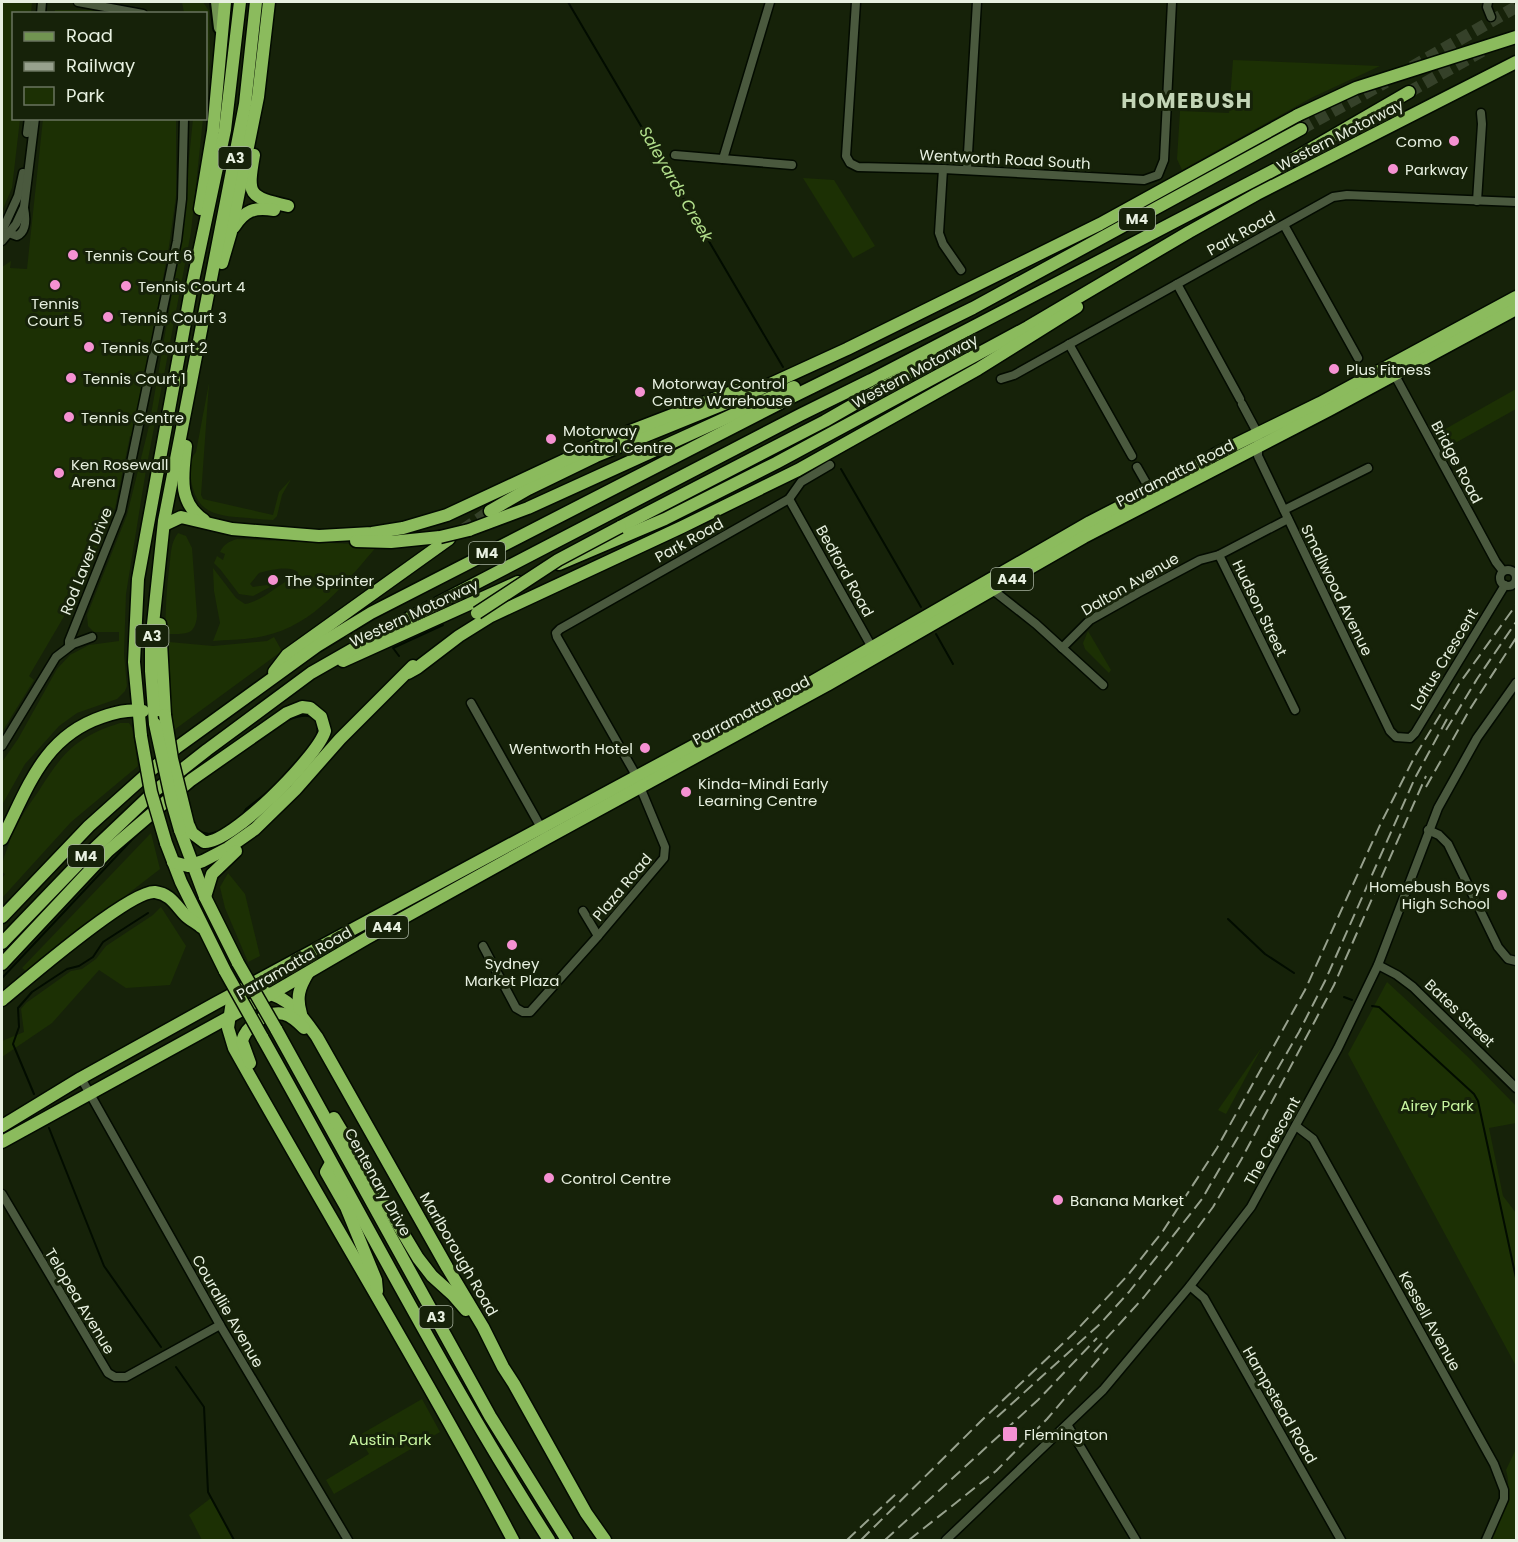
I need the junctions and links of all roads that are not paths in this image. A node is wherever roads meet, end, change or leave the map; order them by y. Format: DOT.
graph roads {
  1 [pos="78,2"];
  2 [pos="216,2"];
  3 [pos="225,2"];
  4 [pos="240,2"];
  5 [pos="255,2"];
  6 [pos="269,2"];
  7 [pos="770,2"];
  8 [pos="856,2"];
  9 [pos="977,2"];
  10 [pos="1172,2"];
  11 [pos="1488,2"];
  12 [pos="132,12"];
  13 [pos="1491,17"];
  14 [pos="1516,37"];
  15 [pos="221,52"];
  16 [pos="1516,62"];
  17 [pos="1409,92"];
  18 [pos="258,97"];
  19 [pos="1480,113"];
  20 [pos="29,120"];
  21 [pos="34,120"];
  22 [pos="184,120"];
  23 [pos="1301,129"];
  24 [pos="675,155"];
  25 [pos="723,159"];
  26 [pos="792,165"];
  27 [pos="943,169"];
  28 [pos="967,170"];
  29 [pos="1477,201"];
  30 [pos="1516,202"];
  31 [pos="1284,225"];
  32 [pos="4,231"];
  33 [pos="231,232"];
  34 [pos="1189,232"];
  35 [pos="201,240"];
  36 [pos="2,241"];
  37 [pos="961,270"];
  38 [pos="1177,284"];
  39 [pos="1516,297"];
  40 [pos="1516,309"];
  41 [pos="205,313"];
  42 [pos="943,343"];
  43 [pos="1069,344"];
  44 [pos="197,353"];
  45 [pos="1359,358"];
  46 [pos="1392,370"];
  47 [pos="800,379"];
  48 [pos="1001,379"];
  49 [pos="783,386"];
  50 [pos="829,427"];
  51 [pos="1258,434"];
  52 [pos="812,436"];
  53 [pos="1258,448"];
  54 [pos="1132,456"];
  55 [pos="827,460"];
  56 [pos="1137,467"];
  57 [pos="1368,468"];
  58 [pos="1153,495"];
  59 [pos="789,500"];
  60 [pos="1284,510"];
  61 [pos="490,511"];
  62 [pos="1288,519"];
  63 [pos="147,522"];
  64 [pos="211,523"];
  65 [pos="164,525"];
  66 [pos="391,535"];
  67 [pos="319,536"];
  68 [pos="445,538"];
  69 [pos="1219,555"];
  70 [pos="1503,571"];
  71 [pos="1516,572"];
  72 [pos="1516,583"];
  73 [pos="1505,585"];
  74 [pos="989,586"];
  75 [pos="92,637"];
  76 [pos="69,646"];
  77 [pos="1062,648"];
  78 [pos="874,652"];
  79 [pos="311,673"];
  80 [pos="408,673"];
  81 [pos="267,681"];
  82 [pos="1516,683"];
  83 [pos="1103,685"];
  84 [pos="471,703"];
  85 [pos="137,710"];
  86 [pos="1295,710"];
  87 [pos="160,720"];
  88 [pos="1401,738"];
  89 [pos="2,746"];
  90 [pos="637,782"];
  91 [pos="285,801"];
  92 [pos="184,827"];
  93 [pos="1428,830"];
  94 [pos="544,833"];
  95 [pos="2,839"];
  96 [pos="173,862"];
  97 [pos="193,865"];
  98 [pos="205,897"];
  99 [pos="583,911"];
  100 [pos="2,917"];
  101 [pos="201,927"];
  102 [pos="598,936"];
  103 [pos="2,943"];
  104 [pos="483,946"];
  105 [pos="1516,961"];
  106 [pos="2,964"];
  107 [pos="1378,965"];
  108 [pos="308,972"];
  109 [pos="238,991"];
  110 [pos="271,994"];
  111 [pos="2,1000"];
  112 [pos="301,1014"];
  113 [pos="228,1018"];
  114 [pos="211,1027"];
  115 [pos="234,1048"];
  116 [pos="326,1054"];
  117 [pos="81,1078"];
  118 [pos="1516,1088"];
  119 [pos="310,1090"];
  120 [pos="88,1094"];
  121 [pos="264,1101"];
  122 [pos="2,1126"];
  123 [pos="1296,1126"];
  124 [pos="2,1142"];
  125 [pos="331,1163"];
  126 [pos="2,1194"];
  127 [pos="1190,1286"];
  128 [pos="379,1301"];
  129 [pos="220,1325"];
  130 [pos="503,1367"];
  131 [pos="1068,1426"];
  132 [pos="483,1484"];
  133 [pos="586,1513"];
  134 [pos="348,1540"];
  135 [pos="513,1540"];
  136 [pos="520,1540"];
  137 [pos="549,1540"];
  138 [pos="567,1540"];
  139 [pos="597,1540"];
  140 [pos="604,1540"];
  141 [pos="946,1540"];
  142 [pos="1136,1540"];
  143 [pos="1341,1540"];
  144 [pos="1485,1540"];
  1 -- 12 [label="street"];
  2 -- 15 [label="main road"];
  3 -- 15 [label="highway"];
  4 -- 35 [label="highway, A3"];
  5 -- 41 [label="highway, A3"];
  6 -- 18 [label="highway"];
  7 -- 25 [label="street"];
  8 -- 27 [label="street, Wentworth Road South"];
  9 -- 28 [label="street"];
  10 -- 28 [label="street, Wentworth Road South"];
  11 -- 13 [label="street"];
  14 -- 47 [label="highway, Western Motorway, bridge"];
  15 -- 35 [label="highway"];
  16 -- 34 [label="highway, Western Motorway"];
  17 -- 42 [label="highway, Western Motorway / M4"];
  18 -- 33 [label="highway"];
  18 -- 33 [label="highway"];
  19 -- 29 [label="street"];
  20 -- 32 [label="street"];
  21 -- 32 [label="street"];
  22 -- 76 [label="street, Rod Laver Drive"];
  23 -- 47 [label="highway, Western Motorway / M4"];
  24 -- 25 [label="street"];
  25 -- 26 [label="street"];
  27 -- 28 [label="street, Wentworth Road South"];
  27 -- 37 [label="street"];
  29 -- 30 [label="street, Park Road"];
  29 -- 31 [label="street, Park Road"];
  31 -- 38 [label="street, Park Road"];
  31 -- 45 [label="street"];
  32 -- 36 [label="street"];
  33 -- 41 [label="highway"];
  34 -- 50 [label="highway, Western Motorway / M4"];
  34 -- 55 [label="highway"];
  35 -- 63 [label="highway, A3"];
  38 -- 43 [label="street, Park Road"];
  38 -- 51 [label="street"];
  39 -- 46 [label="highway, Parramatta Road / A44"];
  40 -- 46 [label="highway, Parramatta Road / A44"];
  41 -- 44 [label="highway, A3"];
  42 -- 50 [label="highway"];
  42 -- 79 [label="highway, Western Motorway / M4"];
  43 -- 48 [label="street, Park Road"];
  43 -- 54 [label="street"];
  44 -- 64 [label="highway"];
  44 -- 65 [label="highway, A3"];
  46 -- 51 [label="highway, Parramatta Road / A44"];
  46 -- 53 [label="highway, Parramatta Road / A44"];
  46 -- 70 [label="street, Bridge Road"];
  47 -- 49 [label="highway"];
  47 -- 49 [label="highway"];
  49 -- 61 [label="highway"];
  49 -- 66 [label="highway"];
  49 -- 68 [label="highway, bridge"];
  49 -- 81 [label="highway, Western Motorway / M4"];
  50 -- 52 [label="highway, Western Motorway / M4"];
  51 -- 53 [label="street, Smallwood Avenue"];
  51 -- 58 [label="highway, Parramatta Road / A44"];
  52 -- 79 [label="highway, Western Motorway / M4"];
  52 -- 80 [label="highway, bridge"];
  53 -- 58 [label="highway, Parramatta Road / A44"];
  53 -- 60 [label="street, Smallwood Avenue"];
  55 -- 59 [label="street, Park Road"];
  55 -- 80 [label="highway"];
  56 -- 58 [label="street"];
  57 -- 60 [label="street"];
  58 -- 74 [label="highway, Parramatta Road / A44"];
  59 -- 78 [label="street, Bedford Road"];
  59 -- 90 [label="street, Park Road"];
  60 -- 62 [label="street, Smallwood Avenue"];
  62 -- 69 [label="street, Hudson Street"];
  62 -- 88 [label="street, Smallwood Avenue"];
  63 -- 65 [label="highway"];
  63 -- 85 [label="highway, A3"];
  64 -- 65 [label="highway"];
  64 -- 67 [label="highway"];
  65 -- 87 [label="highway, A3"];
  66 -- 67 [label="highway"];
  66 -- 67 [label="highway"];
  66 -- 68 [label="highway"];
  68 -- 81 [label="highway, Western Motorway"];
  69 -- 77 [label="street, Dalton Avenue"];
  69 -- 86 [label="street, Hudson Street"];
  70 -- 71 [label="street"];
  70 -- 73 [label="street"];
  71 -- 72 [label="street"];
  72 -- 73 [label="street"];
  73 -- 88 [label="street, Loftus Crescent"];
  74 -- 77 [label="street"];
  74 -- 78 [label="highway, Parramatta Road / A44"];
  75 -- 76 [label="street"];
  76 -- 89 [label="street, Rod Laver Drive"];
  77 -- 83 [label="street"];
  78 -- 90 [label="highway, Parramatta Road / A44"];
  79 -- 103 [label="highway, Western Motorway / M4"];
  80 -- 91 [label="highway"];
  81 -- 100 [label="highway, Western Motorway / M4"];
  82 -- 93 [label="street, The Crescent"];
  84 -- 94 [label="street"];
  85 -- 87 [label="highway"];
  85 -- 95 [label="highway"];
  85 -- 96 [label="highway, A3, bridge"];
  87 -- 92 [label="highway, A3, bridge"];
  90 -- 94 [label="highway, Parramatta Road / A44"];
  90 -- 102 [label="street, Plaza Road"];
  91 -- 97 [label="highway"];
  91 -- 98 [label="highway"];
  92 -- 97 [label="highway, Centenary Drive / A3"];
  92 -- 106 [label="highway"];
  93 -- 105 [label="street"];
  93 -- 107 [label="street, The Crescent"];
  94 -- 108 [label="highway, Parramatta Road / A44"];
  94 -- 109 [label="highway, Parramatta Road / A44"];
  96 -- 97 [label="highway"];
  96 -- 101 [label="highway, Centenary Drive / A3"];
  97 -- 98 [label="highway, Centenary Drive / A3"];
  98 -- 119 [label="highway, Centenary Drive / A3, bridge"];
  99 -- 102 [label="street, Plaza Road"];
  101 -- 111 [label="highway"];
  101 -- 125 [label="highway, Centenary Drive / A3, bridge"];
  102 -- 104 [label="street, Plaza Road"];
  107 -- 118 [label="street, Bates Street"];
  107 -- 123 [label="street, The Crescent"];
  108 -- 110 [label="highway, Parramatta Road / A44"];
  108 -- 112 [label="highway"];
  109 -- 110 [label="highway, Marlborough Road"];
  109 -- 113 [label="highway"];
  109 -- 117 [label="highway, Parramatta Road / A44"];
  110 -- 112 [label="highway, Marlborough Road"];
  110 -- 113 [label="highway, Parramatta Road / A44"];
  112 -- 116 [label="highway, Marlborough Road"];
  113 -- 114 [label="highway, Parramatta Road / A44"];
  113 -- 115 [label="highway"];
  114 -- 115 [label="highway"];
  114 -- 120 [label="highway, Parramatta Road / A44"];
  115 -- 121 [label="highway"];
  116 -- 121 [label="highway"];
  116 -- 130 [label="highway, Marlborough Road"];
  117 -- 120 [label="street, Courallie Avenue"];
  117 -- 122 [label="highway, Parramatta Road / A44"];
  119 -- 130 [label="highway"];
  119 -- 138 [label="highway, Centenary Drive / A3"];
  120 -- 124 [label="highway, Parramatta Road / A44"];
  120 -- 129 [label="street, Courallie Avenue"];
  121 -- 128 [label="highway"];
  123 -- 127 [label="street, The Crescent"];
  123 -- 144 [label="street, Kessell Avenue"];
  125 -- 128 [label="highway"];
  125 -- 137 [label="highway, Centenary Drive / A3"];
  126 -- 129 [label="street, Telopea Avenue"];
  127 -- 131 [label="street, The Crescent"];
  127 -- 143 [label="street, Hampstead Road"];
  128 -- 132 [label="highway"];
  129 -- 134 [label="street, Courallie Avenue"];
  130 -- 133 [label="highway, Marlborough Road"];
  131 -- 141 [label="street, The Crescent"];
  131 -- 142 [label="street"];
  132 -- 135 [label="highway"];
  132 -- 136 [label="highway"];
  133 -- 139 [label="highway"];
  133 -- 140 [label="highway"];
}
